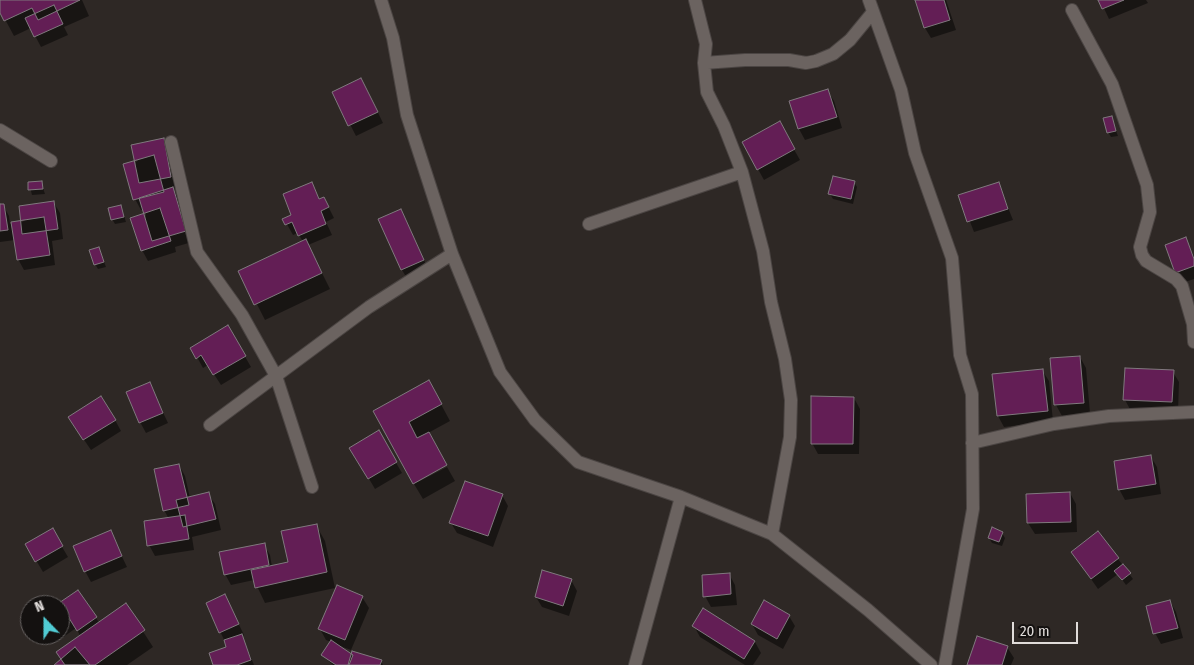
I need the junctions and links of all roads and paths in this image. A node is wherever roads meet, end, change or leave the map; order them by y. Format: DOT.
graph roads {
  1 [pos="381,0"];
  2 [pos="695,0"];
  3 [pos="871,6"];
  4 [pos="1072,10"];
  5 [pos="704,63"];
  6 [pos="0,130"];
  7 [pos="171,142"];
  8 [pos="52,161"];
  9 [pos="742,172"];
  10 [pos="588,224"];
  11 [pos="452,254"];
  12 [pos="1194,342"];
  13 [pos="276,376"];
  14 [pos="1194,412"];
  15 [pos="210,425"];
  16 [pos="972,443"];
  17 [pos="312,487"];
  18 [pos="681,496"];
  19 [pos="772,534"];
  20 [pos="635,665"];
  21 [pos="931,665"];
  22 [pos="945,665"];
  1 -- 11 [label="street"];
  2 -- 5 [label="street"];
  3 -- 5 [label="street"];
  3 -- 16 [label="street"];
  4 -- 12 [label="street"];
  5 -- 9 [label="street"];
  6 -- 8 [label="street"];
  7 -- 13 [label="street"];
  9 -- 10 [label="street"];
  9 -- 19 [label="street"];
  11 -- 13 [label="street"];
  11 -- 18 [label="street"];
  13 -- 15 [label="street"];
  13 -- 17 [label="street"];
  14 -- 16 [label="street"];
  16 -- 22 [label="street"];
  18 -- 19 [label="street"];
  18 -- 20 [label="street"];
  19 -- 21 [label="street"];
}
